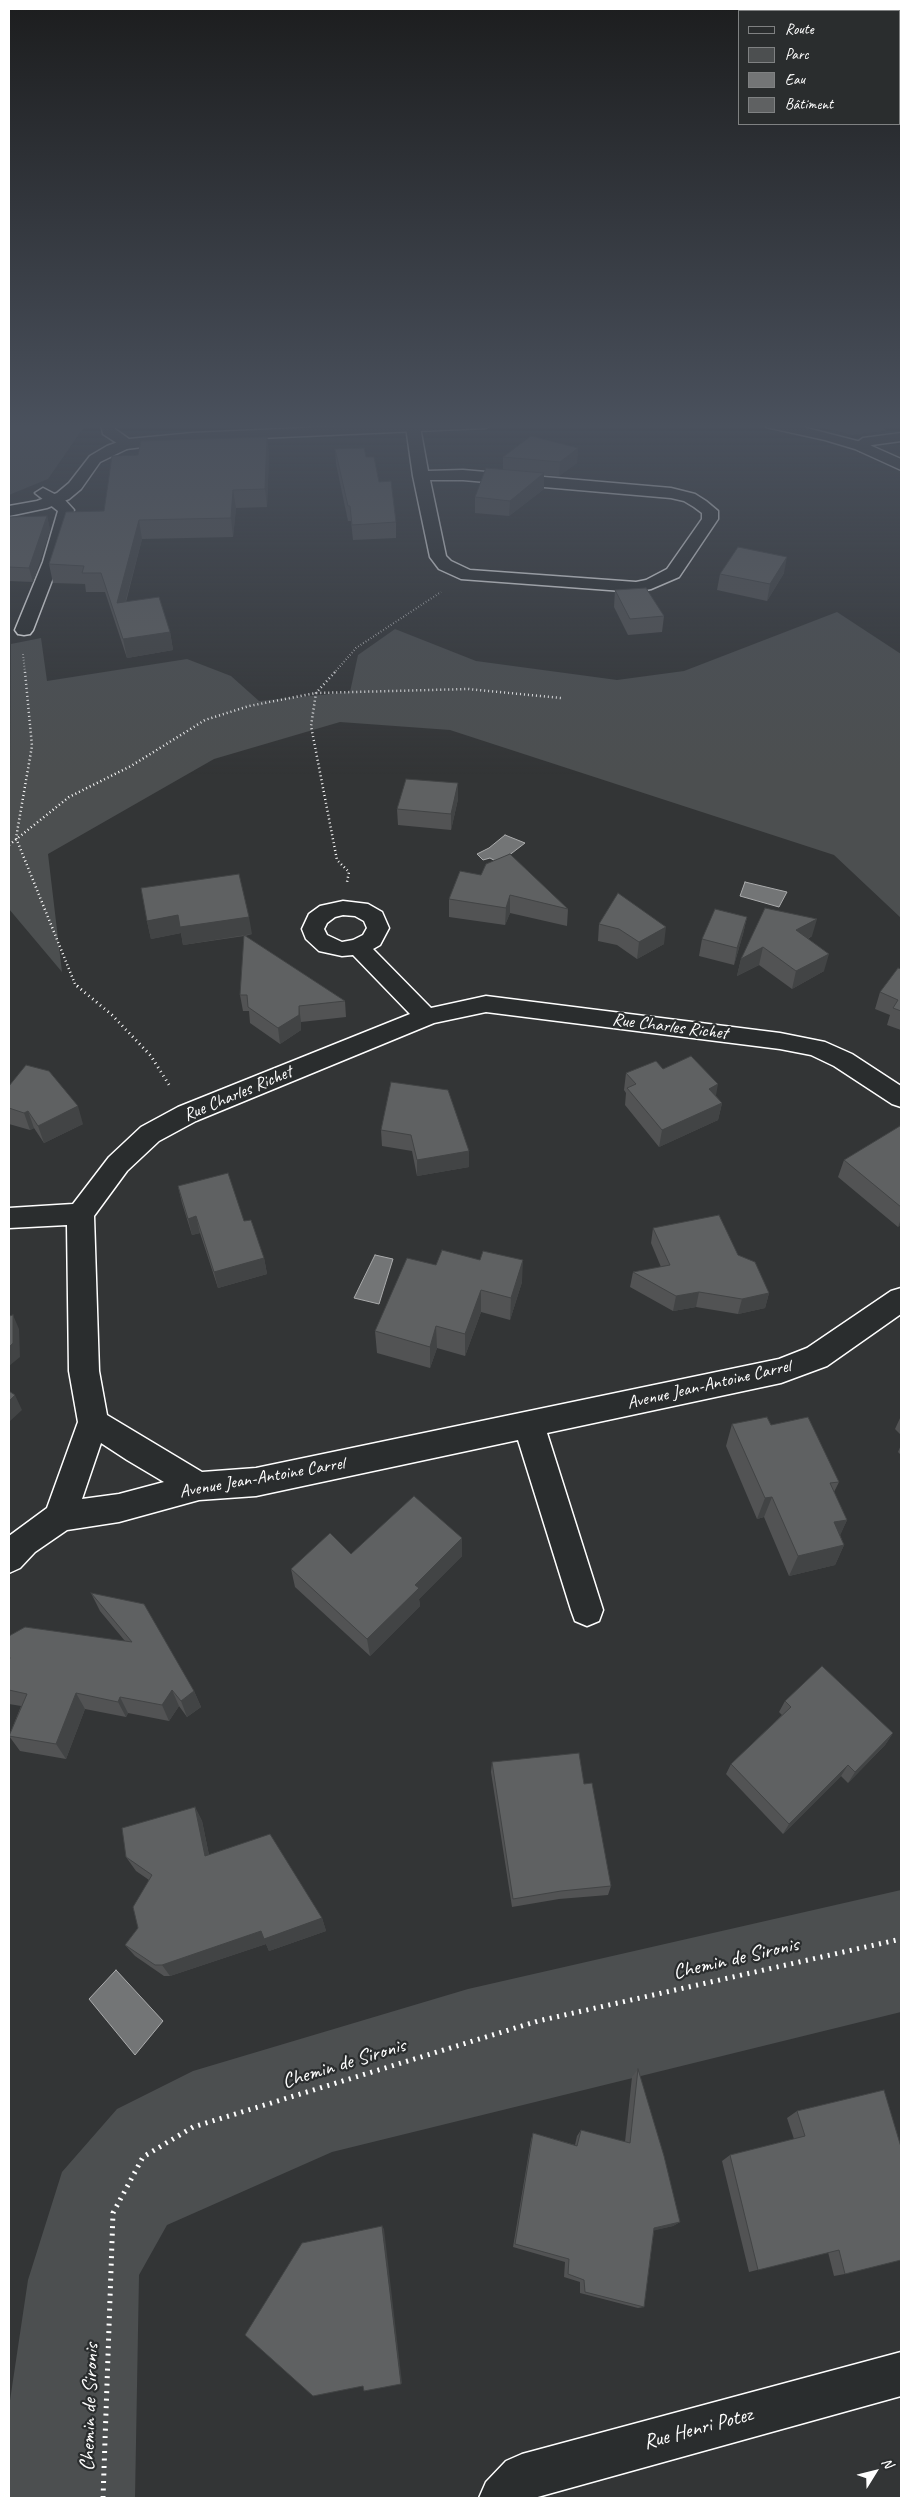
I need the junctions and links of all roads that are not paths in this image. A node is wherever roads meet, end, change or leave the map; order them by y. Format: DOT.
graph roads {
  1 [pos="57,541"];
  2 [pos="435,541"];
  3 [pos="695,541"];
  4 [pos="24,630"];
  5 [pos="358,947"];
  6 [pos="426,1017"];
  7 [pos="901,1098"];
  8 [pos="80,1214"];
  9 [pos="9,1218"];
  10 [pos="901,1299"];
  11 [pos="93,1422"];
  12 [pos="529,1425"];
  13 [pos="200,1486"];
  14 [pos="60,1517"];
  15 [pos="9,1558"];
  16 [pos="587,1610"];
  17 [pos="901,2374"];
  18 [pos="502,2498"];
  1 -- 4 [label="street"];
  2 -- 3 [label="street"];
  5 -- 5 [label="street"];
  5 -- 6 [label="street"];
  6 -- 7 [label="street, Rue Charles Richet"];
  6 -- 8 [label="street, Rue Charles Richet"];
  8 -- 9 [label="street"];
  8 -- 11 [label="street"];
  10 -- 12 [label="street, Avenue Jean-Antoine Carrel"];
  11 -- 13 [label="street"];
  11 -- 14 [label="street"];
  12 -- 13 [label="street, Avenue Jean-Antoine Carrel"];
  12 -- 16 [label="street"];
  13 -- 14 [label="street, Avenue Jean-Antoine Carrel"];
  14 -- 15 [label="street, Avenue Jean-Antoine Carrel"];
  17 -- 18 [label="street, Rue Henri Potez"];
}
